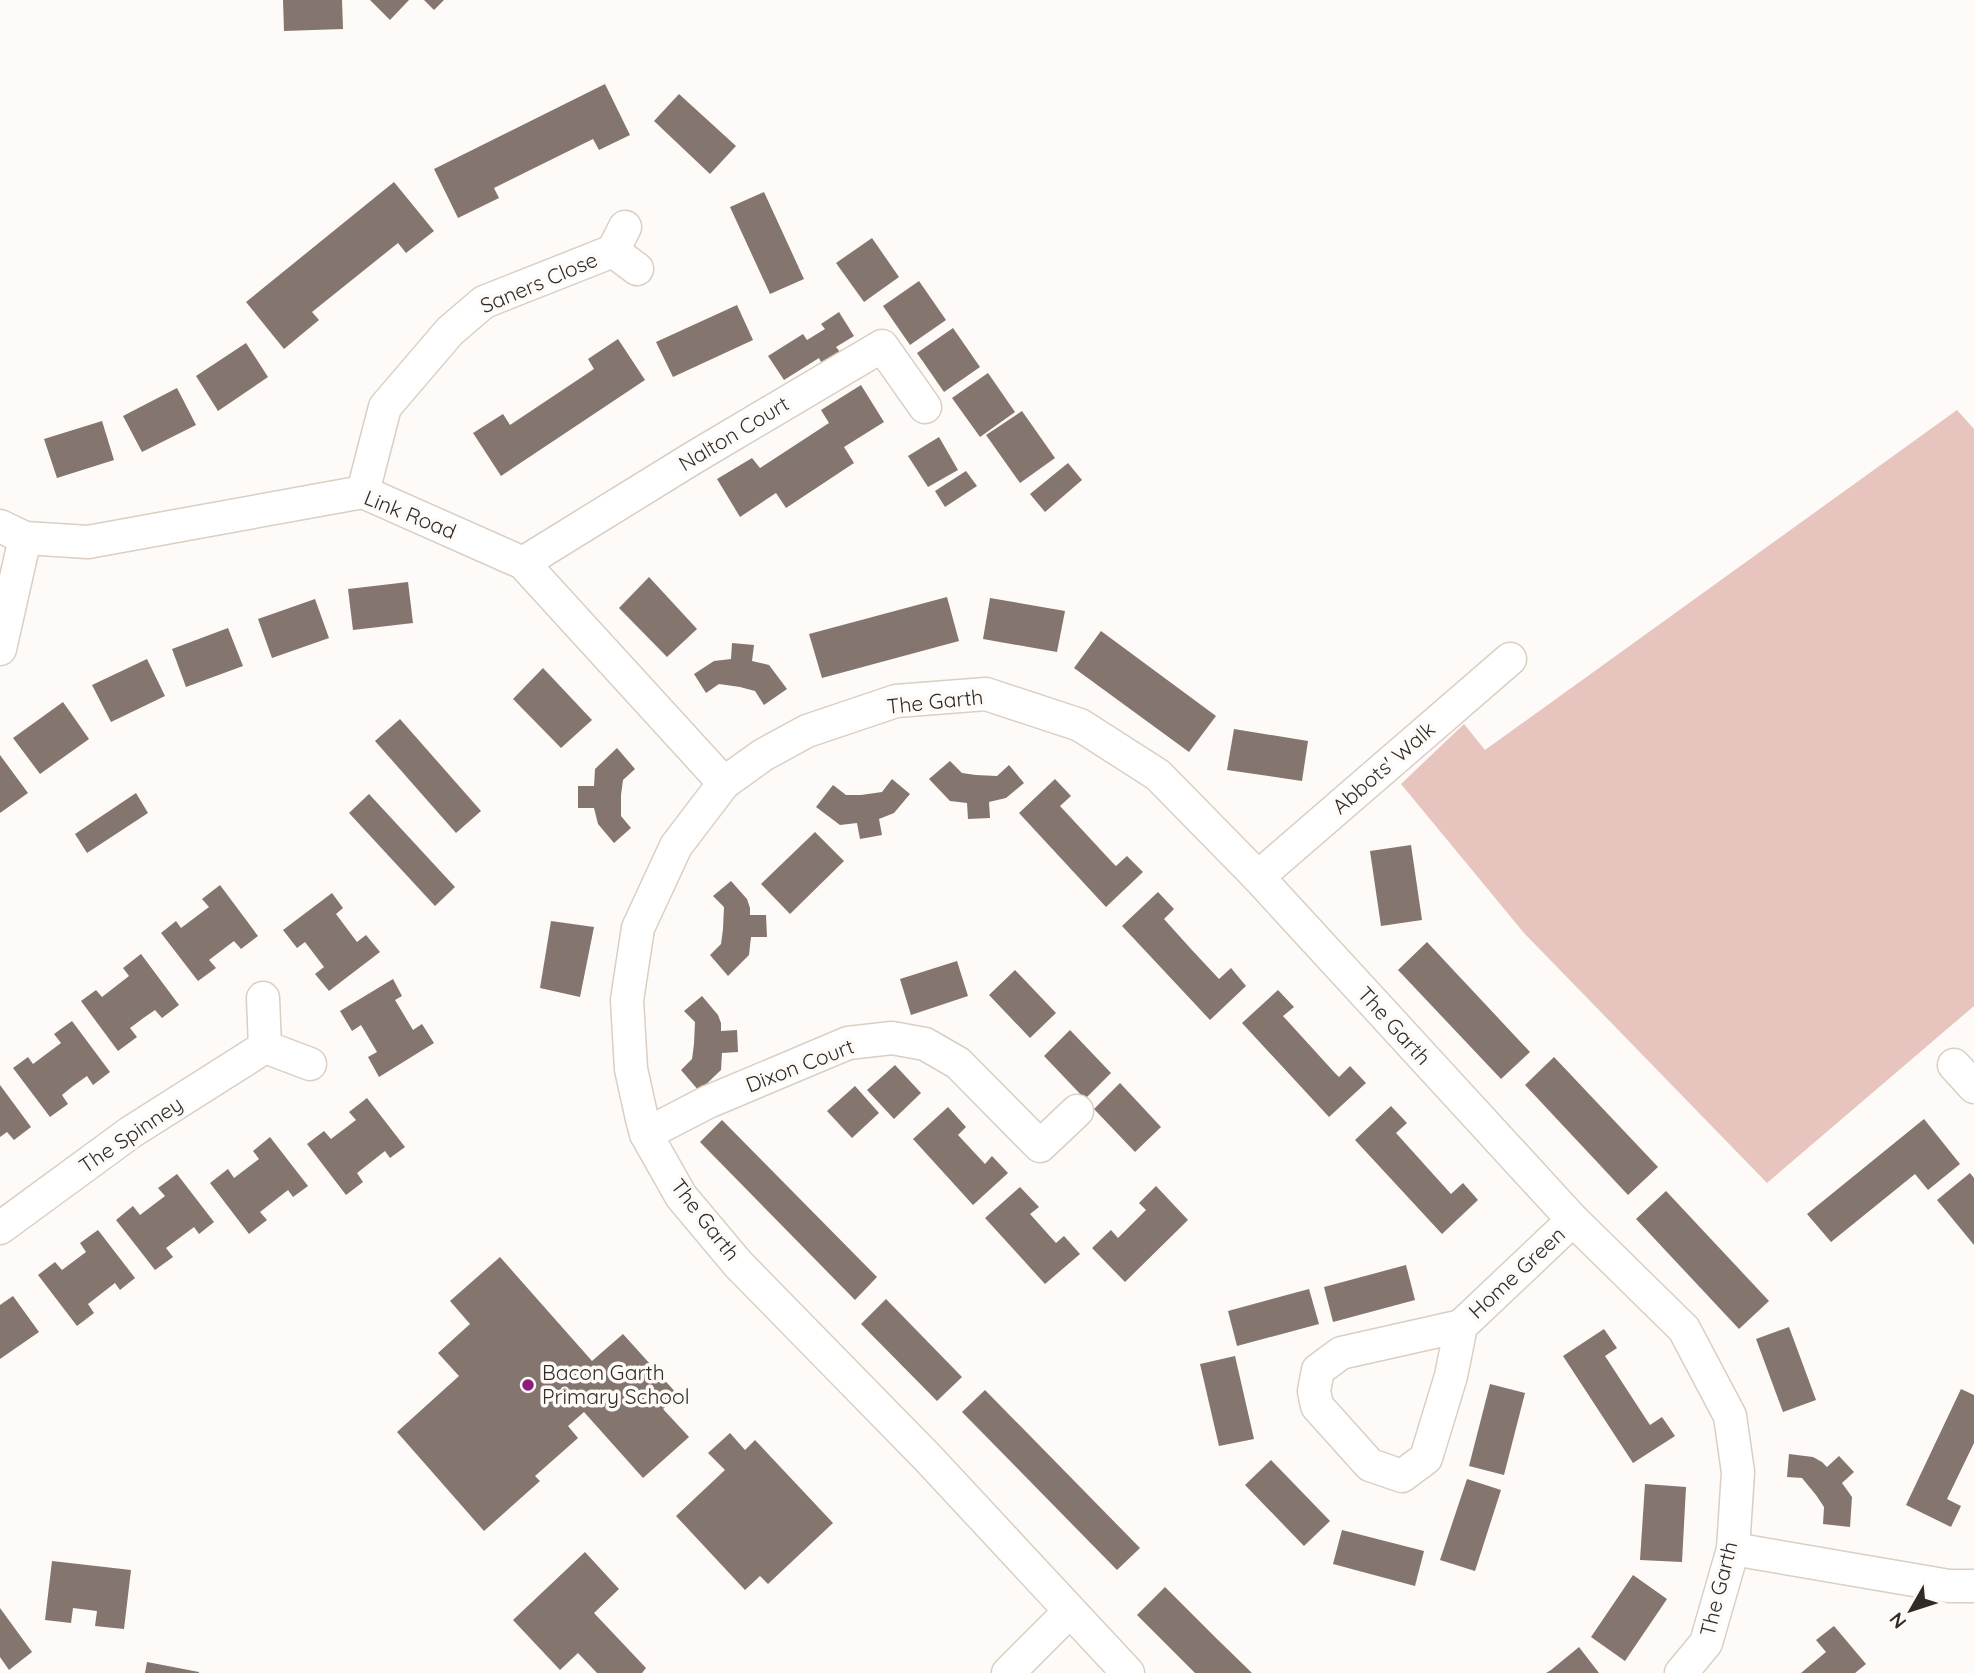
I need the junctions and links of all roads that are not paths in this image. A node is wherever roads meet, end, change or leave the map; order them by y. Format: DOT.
graph roads {
  1 [pos="625,249"];
  2 [pos="925,407"];
  3 [pos="363,492"];
  4 [pos="12,532"];
  5 [pos="523,563"];
  6 [pos="0,649"];
  7 [pos="1510,659"];
  8 [pos="724,783"];
  9 [pos="1258,877"];
  10 [pos="263,998"];
  11 [pos="265,1047"];
  12 [pos="310,1064"];
  13 [pos="1077,1111"];
  14 [pos="646,1134"];
  15 [pos="1573,1220"];
  16 [pos="0,1228"];
  17 [pos="1461,1326"];
  18 [pos="1733,1549"];
  19 [pos="1974,1586"];
  20 [pos="1070,1611"];
  21 [pos="1008,1673"];
  22 [pos="1128,1673"];
  23 [pos="1681,1673"];
  1 -- 3 [label="street, Saners Close"];
  2 -- 5 [label="street, Nalton Court"];
  3 -- 4 [label="street, Link Road"];
  3 -- 5 [label="street, Link Road"];
  4 -- 6 [label="street"];
  5 -- 8 [label="street, Link Road"];
  7 -- 9 [label="street, Abbots' Walk"];
  8 -- 9 [label="street, The Garth"];
  8 -- 14 [label="street, The Garth"];
  9 -- 15 [label="street, The Garth"];
  10 -- 11 [label="street"];
  11 -- 12 [label="street"];
  11 -- 16 [label="street, The Spinney"];
  13 -- 14 [label="street, Dixon Court"];
  14 -- 20 [label="street, The Garth"];
  15 -- 17 [label="street, Home Green"];
  15 -- 18 [label="street, The Garth"];
  17 -- 17 [label="street, Home Green"];
  18 -- 19 [label="street"];
  18 -- 23 [label="street, The Garth"];
  20 -- 21 [label="street"];
  20 -- 22 [label="street, The Garth"];
}
